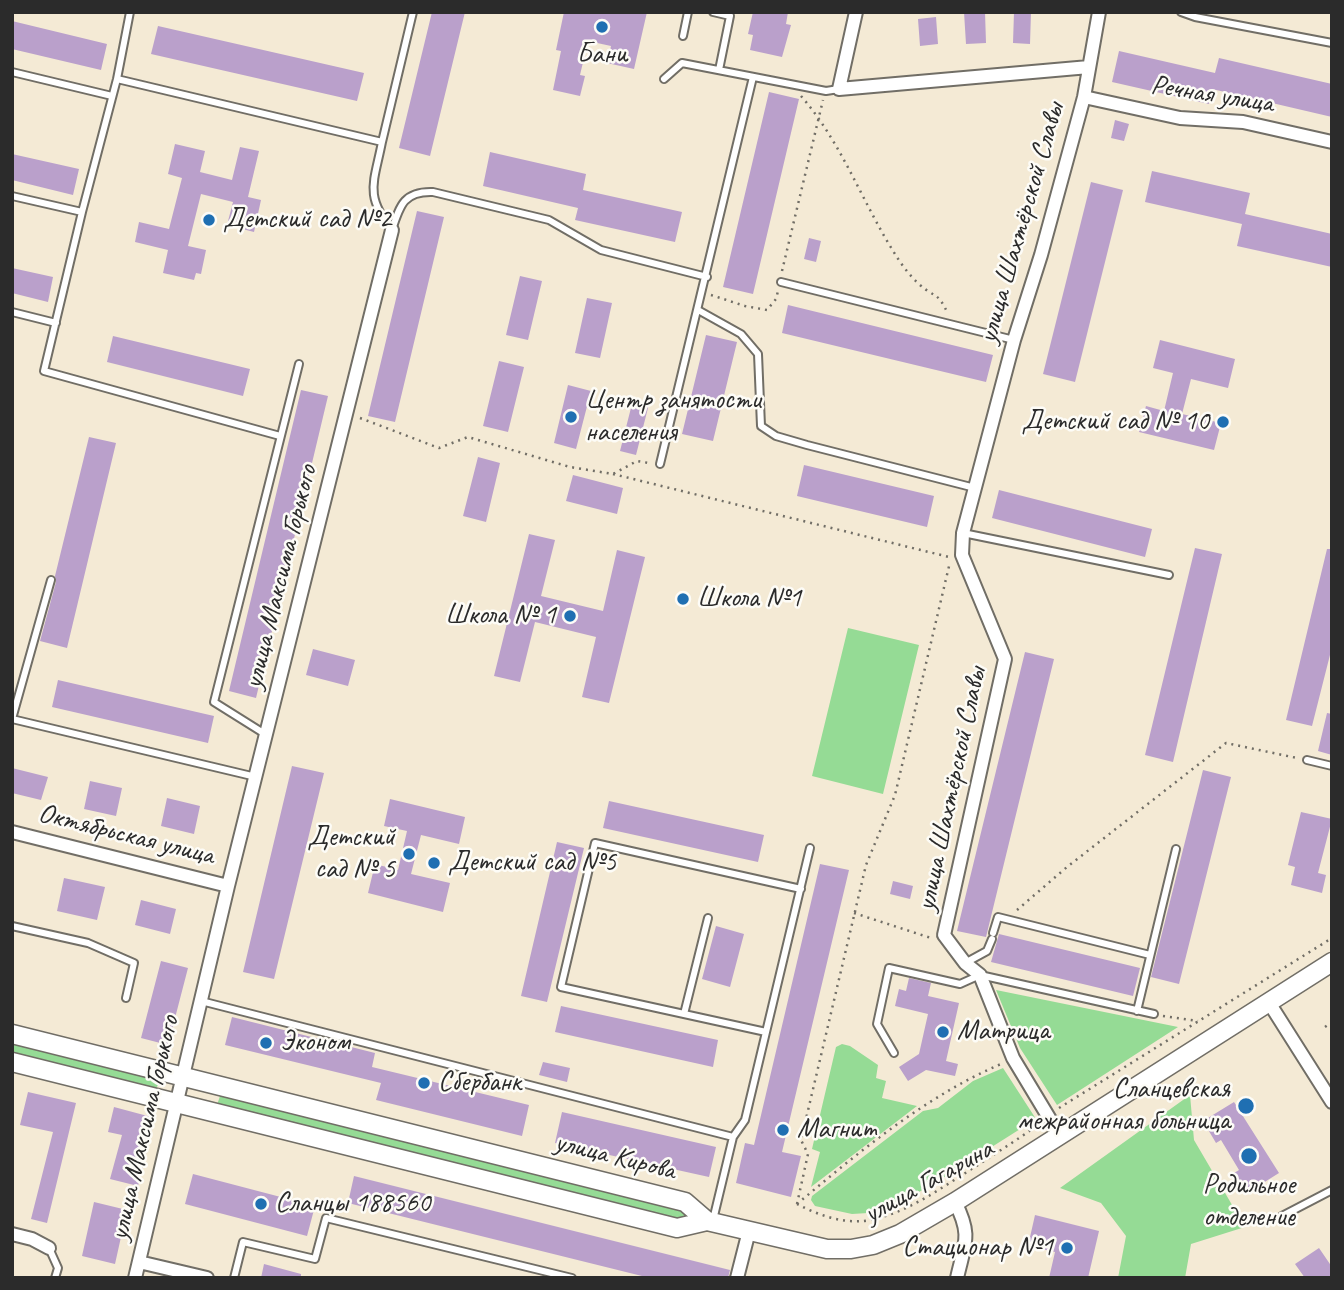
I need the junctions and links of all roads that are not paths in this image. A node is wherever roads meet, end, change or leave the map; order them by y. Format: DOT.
graph roads {
  1 [pos="130,12"];
  2 [pos="414,12"];
  3 [pos="688,12"];
  4 [pos="713,12"];
  5 [pos="856,12"];
  6 [pos="1098,12"];
  7 [pos="1181,12"];
  8 [pos="682,36"];
  9 [pos="1332,43"];
  10 [pos="1089,67"];
  11 [pos="719,70"];
  12 [pos="12,72"];
  13 [pos="753,77"];
  14 [pos="117,79"];
  15 [pos="664,79"];
  16 [pos="832,90"];
  17 [pos="112,96"];
  18 [pos="1084,97"];
  19 [pos="382,142"];
  20 [pos="1332,142"];
  21 [pos="12,196"];
  22 [pos="82,212"];
  23 [pos="392,230"];
  24 [pos="707,276"];
  25 [pos="781,282"];
  26 [pos="698,310"];
  27 [pos="12,312"];
  28 [pos="57,323"];
  29 [pos="1014,340"];
  30 [pos="299,364"];
  31 [pos="280,436"];
  32 [pos="660,464"];
  33 [pos="975,488"];
  34 [pos="963,533"];
  35 [pos="1169,575"];
  36 [pos="51,580"];
  37 [pos="12,719"];
  38 [pos="267,735"];
  39 [pos="1307,760"];
  40 [pos="1332,766"];
  41 [pos="256,777"];
  42 [pos="12,832"];
  43 [pos="810,848"];
  44 [pos="1176,849"];
  45 [pos="228,886"];
  46 [pos="800,889"];
  47 [pos="708,918"];
  48 [pos="12,926"];
  49 [pos="1150,955"];
  50 [pos="965,962"];
  51 [pos="1332,962"];
  52 [pos="980,975"];
  53 [pos="126,998"];
  54 [pos="201,1001"];
  55 [pos="1268,1002"];
  56 [pos="1137,1011"];
  57 [pos="684,1014"];
  58 [pos="1154,1014"];
  59 [pos="766,1032"];
  60 [pos="12,1034"];
  61 [pos="894,1053"];
  62 [pos="12,1062"];
  63 [pos="183,1076"];
  64 [pos="1332,1102"];
  65 [pos="176,1103"];
  66 [pos="1060,1136"];
  67 [pos="733,1137"];
  68 [pos="1332,1190"];
  69 [pos="955,1202"];
  70 [pos="1282,1216"];
  71 [pos="710,1221"];
  72 [pos="749,1231"];
  73 [pos="12,1234"];
  74 [pos="49,1248"];
  75 [pos="139,1262"];
  76 [pos="55,1278"];
  77 [pos="135,1278"];
  78 [pos="207,1278"];
  79 [pos="234,1278"];
  80 [pos="572,1278"];
  81 [pos="737,1278"];
  82 [pos="957,1278"];
  1 -- 14 [label="lane"];
  2 -- 19 [label="lane"];
  3 -- 8 [label="lane"];
  4 -- 11 [label="lane"];
  5 -- 16 [label="street"];
  6 -- 10 [label="street, улица Шахтёрской Славы"];
  7 -- 9 [label="lane"];
  10 -- 16 [label="street"];
  10 -- 18 [label="street, улица Шахтёрской Славы"];
  11 -- 13 [label="lane"];
  11 -- 15 [label="lane"];
  12 -- 17 [label="lane"];
  13 -- 16 [label="lane"];
  13 -- 24 [label="lane"];
  14 -- 17 [label="lane"];
  14 -- 19 [label="lane"];
  17 -- 22 [label="lane"];
  18 -- 20 [label="street, Речная улица"];
  18 -- 29 [label="street, улица Шахтёрской Славы"];
  19 -- 23 [label="lane"];
  21 -- 22 [label="lane"];
  22 -- 28 [label="lane"];
  23 -- 24 [label="lane, улица Максима Горького"];
  23 -- 38 [label="street, улица Максима Горького"];
  24 -- 26 [label="lane"];
  25 -- 29 [label="lane"];
  26 -- 32 [label="lane"];
  26 -- 33 [label="lane"];
  27 -- 28 [label="lane"];
  28 -- 31 [label="lane"];
  29 -- 33 [label="street, улица Шахтёрской Славы"];
  30 -- 31 [label="lane"];
  31 -- 38 [label="lane"];
  33 -- 34 [label="street, улица Шахтёрской Славы"];
  34 -- 35 [label="lane"];
  34 -- 50 [label="street, улица Шахтёрской Славы"];
  36 -- 37 [label="lane"];
  37 -- 41 [label="lane"];
  38 -- 41 [label="street, улица Максима Горького"];
  39 -- 40 [label="lane"];
  41 -- 45 [label="street, улица Максима Горького"];
  42 -- 45 [label="street, Октябрьская улица"];
  43 -- 46 [label="lane"];
  44 -- 49 [label="lane"];
  45 -- 54 [label="street, улица Максима Горького"];
  46 -- 57 [label="lane"];
  46 -- 59 [label="lane"];
  47 -- 57 [label="lane"];
  48 -- 53 [label="lane"];
  49 -- 50 [label="lane"];
  49 -- 56 [label="lane"];
  50 -- 52 [label="street, улица Шахтёрской Славы"];
  51 -- 55 [label="main road, улица Гагарина"];
  52 -- 56 [label="lane"];
  52 -- 61 [label="lane"];
  52 -- 66 [label="street, улица Шахтёрской Славы"];
  54 -- 63 [label="street, улица Максима Горького"];
  54 -- 67 [label="lane"];
  55 -- 64 [label="street"];
  55 -- 66 [label="main road, улица Гагарина"];
  56 -- 58 [label="lane"];
  57 -- 59 [label="lane"];
  59 -- 67 [label="lane"];
  60 -- 63 [label="main road, улица Кирова"];
  62 -- 65 [label="main road, улица Кирова"];
  63 -- 65 [label="street, улица Максима Горького"];
  63 -- 71 [label="main road, улица Кирова"];
  65 -- 71 [label="main road, улица Кирова"];
  65 -- 75 [label="street, улица Максима Горького"];
  66 -- 69 [label="main road, улица Гагарина"];
  67 -- 71 [label="lane"];
  68 -- 70 [label="lane"];
  69 -- 72 [label="main road, улица Гагарина"];
  69 -- 82 [label="street"];
  71 -- 72 [label="main road, улица Гагарина"];
  72 -- 81 [label="street"];
  73 -- 74 [label="street"];
  74 -- 76 [label="lane"];
  75 -- 77 [label="street, улица Максима Горького"];
  75 -- 78 [label="street"];
  79 -- 80 [label="lane"];
}
